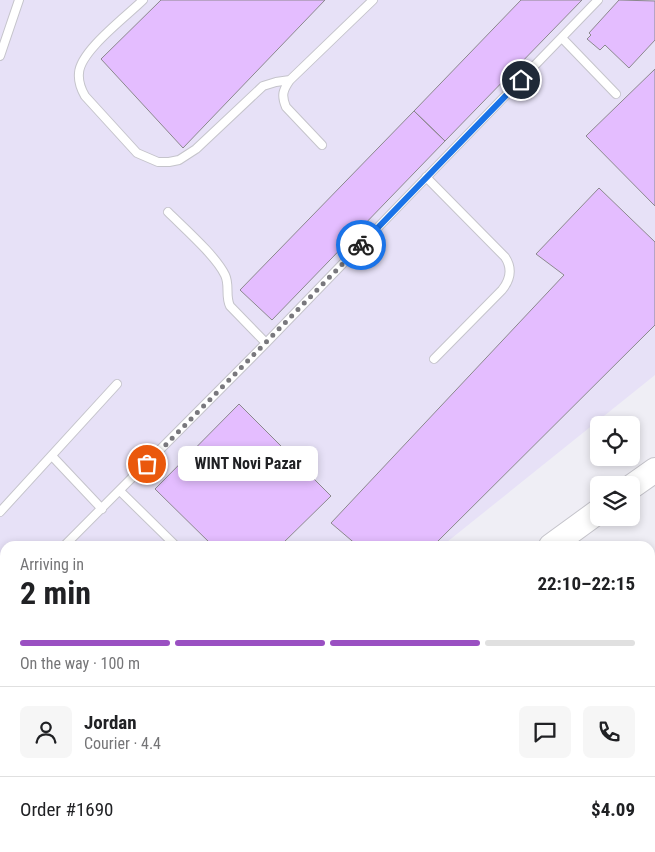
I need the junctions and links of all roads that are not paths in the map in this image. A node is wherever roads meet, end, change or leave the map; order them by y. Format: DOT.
graph roads {
  1 [pos="19,0"];
  2 [pos="143,0"];
  3 [pos="373,0"];
  4 [pos="598,0"];
  5 [pos="562,38"];
  6 [pos="2,40"];
  7 [pos="0,56"];
  8 [pos="290,80"];
  9 [pos="616,94"];
  10 [pos="322,145"];
  11 [pos="426,178"];
  12 [pos="168,212"];
  13 [pos="266,343"];
  14 [pos="434,359"];
  15 [pos="117,384"];
  16 [pos="52,456"];
  17 [pos="655,470"];
  18 [pos="640,481"];
  19 [pos="120,491"];
  20 [pos="102,509"];
  21 [pos="0,512"];
  22 [pos="590,518"];
  23 [pos="69,541"];
  24 [pos="171,541"];
  25 [pos="558,541"];
  1 -- 6 [label="lane"];
  2 -- 8 [label="lane"];
  3 -- 8 [label="lane"];
  4 -- 5 [label="lane"];
  5 -- 9 [label="lane"];
  5 -- 11 [label="lane"];
  6 -- 7 [label="lane"];
  8 -- 10 [label="lane"];
  11 -- 13 [label="lane"];
  11 -- 14 [label="lane"];
  12 -- 13 [label="lane"];
  13 -- 19 [label="lane"];
  15 -- 16 [label="lane"];
  16 -- 20 [label="lane"];
  16 -- 21 [label="lane"];
  17 -- 18 [label="main road"];
  19 -- 20 [label="lane"];
  19 -- 24 [label="lane"];
  20 -- 23 [label="lane"];
  22 -- 25 [label="main road"];
}
